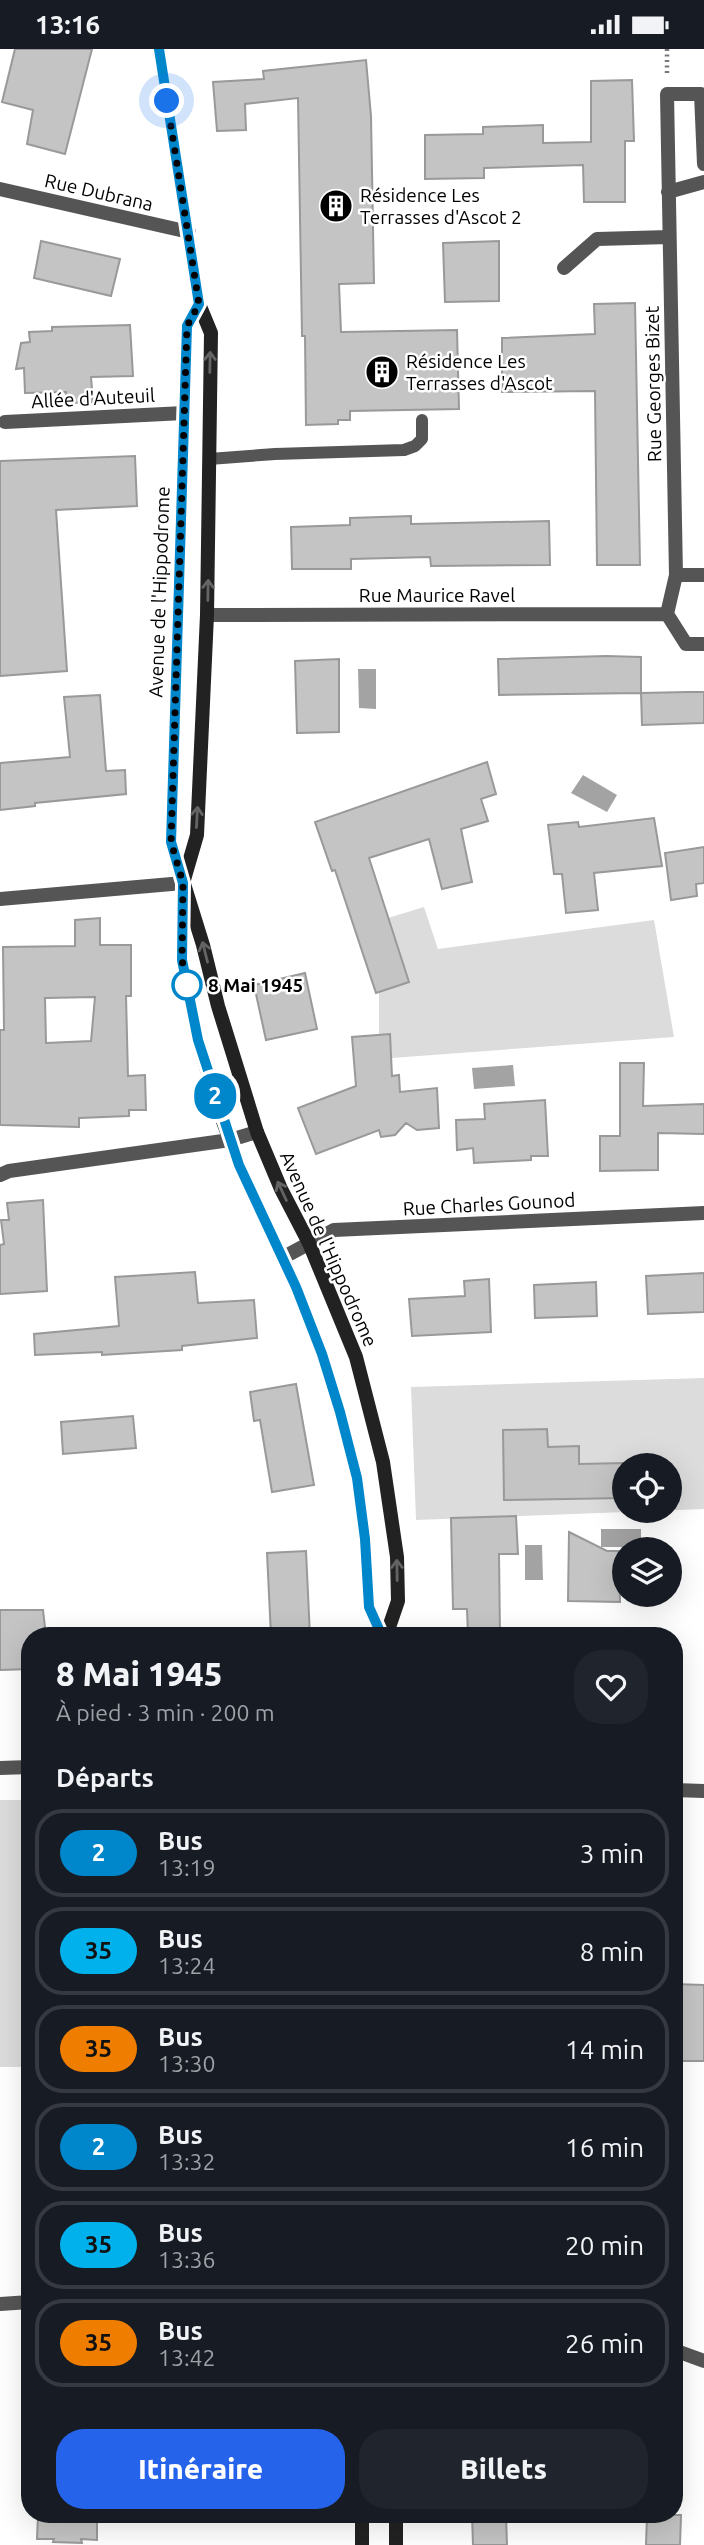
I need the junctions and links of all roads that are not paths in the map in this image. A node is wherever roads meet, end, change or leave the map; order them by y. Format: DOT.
graph roads {
  1 [pos="159,49"];
  2 [pos="704,164"];
  3 [pos="704,182"];
  4 [pos="0,189"];
  5 [pos="668,192"];
  6 [pos="189,232"];
  7 [pos="670,237"];
  8 [pos="564,268"];
  9 [pos="199,304"];
  10 [pos="184,413"];
  11 [pos="422,420"];
  12 [pos="5,422"];
  13 [pos="209,459"];
  14 [pos="676,575"];
  15 [pos="704,575"];
  16 [pos="667,614"];
  17 [pos="207,615"];
  18 [pos="704,644"];
  19 [pos="183,883"];
  20 [pos="0,899"];
  21 [pos="257,1132"];
  22 [pos="230,1140"];
  23 [pos="0,1174"];
  24 [pos="704,1213"];
  25 [pos="309,1244"];
  26 [pos="282,1258"];
  27 [pos="379,1627"];
  28 [pos="388,1627"];
  29 [pos="21,1767"];
  30 [pos="0,1768"];
  31 [pos="683,1790"];
  32 [pos="704,1791"];
  33 [pos="21,2303"];
  34 [pos="0,2304"];
  35 [pos="683,2353"];
  36 [pos="704,2361"];
  37 [pos="362,2523"];
  38 [pos="396,2523"];
  39 [pos="362,2545"];
  40 [pos="396,2545"];
  1 -- 6 [label="street, Avenue de l'Hippodrome"];
  2 -- 5 [label="street, Rue Georges Bizet"];
  3 -- 5 [label="street"];
  4 -- 6 [label="street, Rue Dubrana"];
  5 -- 7 [label="street, Rue Georges Bizet"];
  6 -- 9 [label="street, Avenue de l'Hippodrome"];
  7 -- 8 [label="street"];
  7 -- 14 [label="street, Rue Georges Bizet"];
  9 -- 10 [label="street, Avenue de l'Hippodrome"];
  13 -- 9 [label="street, Avenue de l'Hippodrome, one-way"];
  10 -- 12 [label="street, Allée d'Auteuil"];
  10 -- 19 [label="street, Avenue de l'Hippodrome"];
  11 -- 13 [label="lane"];
  17 -- 13 [label="street, Avenue de l'Hippodrome, one-way"];
  14 -- 15 [label="street"];
  14 -- 16 [label="street"];
  16 -- 17 [label="street, Rue Maurice Ravel"];
  16 -- 18 [label="street"];
  19 -- 17 [label="street, Avenue de l'Hippodrome, one-way"];
  19 -- 20 [label="street"];
  21 -- 19 [label="street, Avenue de l'Hippodrome, one-way"];
  19 -- 22 [label="street"];
  21 -- 22 [label="street"];
  25 -- 21 [label="street, Avenue de l'Hippodrome, one-way"];
  22 -- 23 [label="street"];
  22 -- 26 [label="street"];
  24 -- 25 [label="street, Rue Charles Gounod"];
  25 -- 26 [label="street, Rue Charles Gounod"];
  28 -- 25 [label="street, Avenue de l'Hippodrome, one-way"];
  26 -- 27 [label="street"];
  29 -- 30 [label="street"];
  31 -- 32 [label="street"];
  33 -- 34 [label="street"];
  35 -- 36 [label="street"];
  37 -- 39 [label="street"];
  38 -- 40 [label="street"];
}
